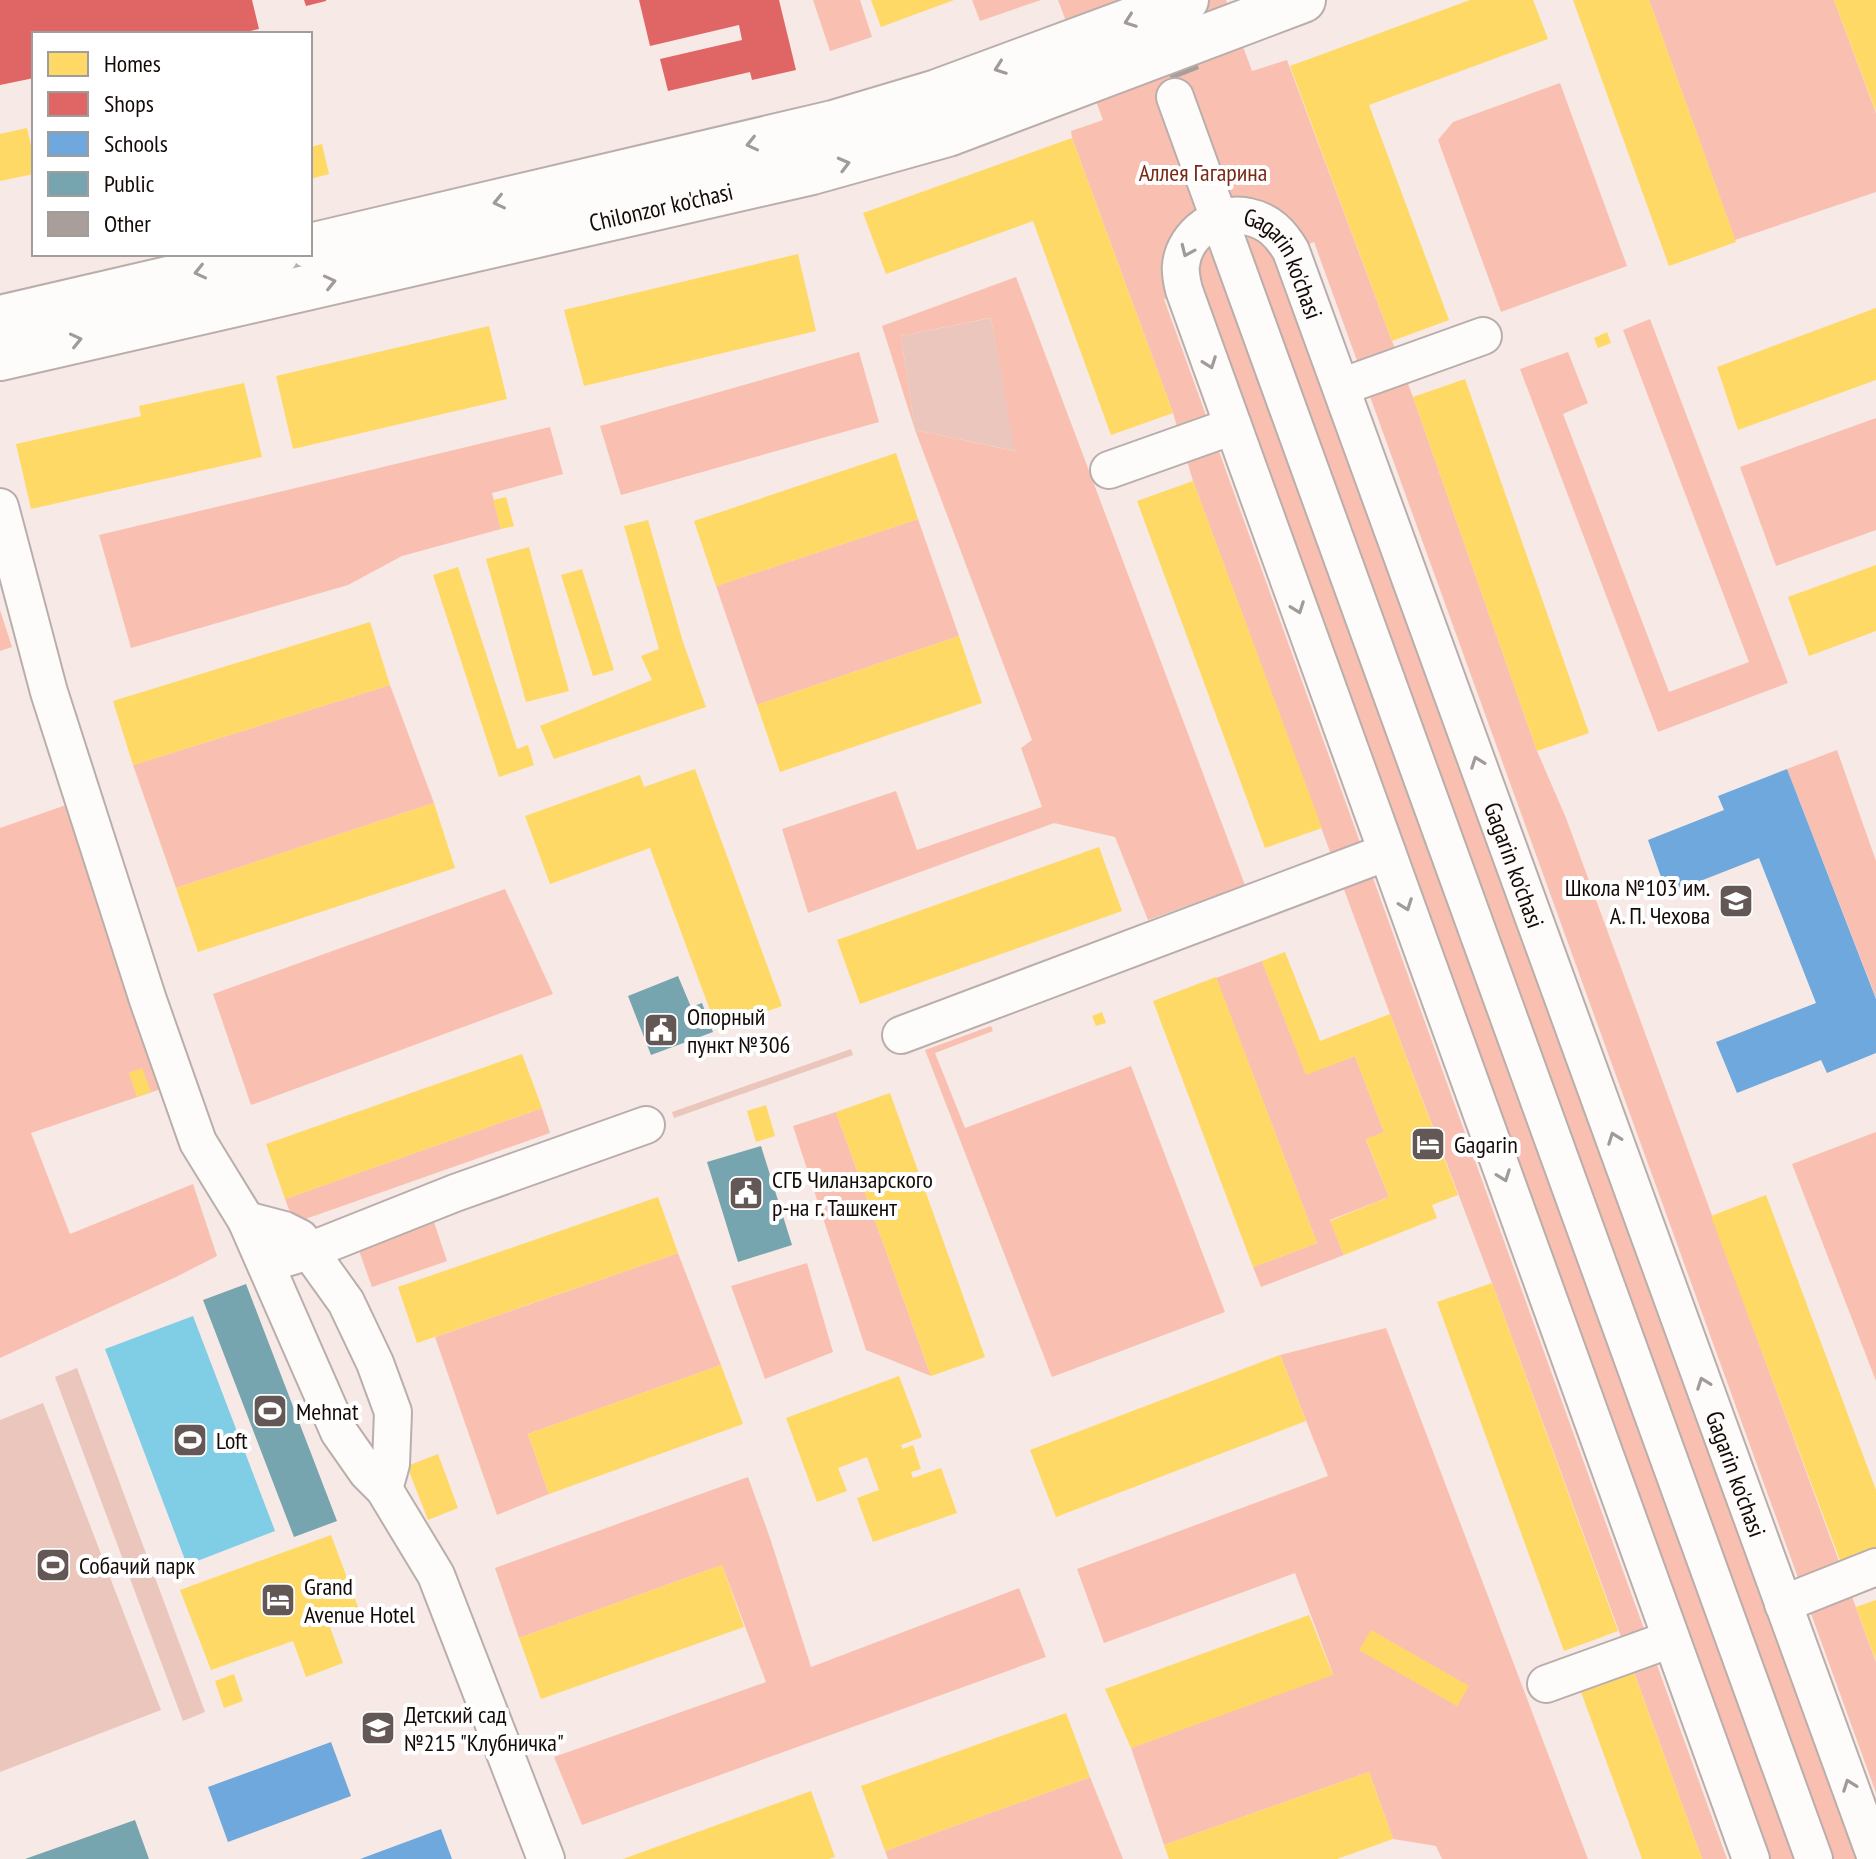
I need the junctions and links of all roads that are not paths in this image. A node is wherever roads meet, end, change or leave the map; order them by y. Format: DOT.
graph roads {
  1 [pos="1186,0"];
  2 [pos="1303,0"];
  3 [pos="1175,97"];
  4 [pos="1219,219"];
  5 [pos="312,246"];
  6 [pos="267,256"];
  7 [pos="0,318"];
  8 [pos="1483,336"];
  9 [pos="0,358"];
  10 [pos="1341,387"];
  11 [pos="1233,426"];
  12 [pos="1109,470"];
  13 [pos="0,507"];
  14 [pos="1387,852"];
  15 [pos="901,1035"];
  16 [pos="646,1125"];
  17 [pos="246,1220"];
  18 [pos="309,1251"];
  19 [pos="266,1264"];
  20 [pos="393,1412"];
  21 [pos="339,1432"];
  22 [pos="384,1489"];
  23 [pos="1876,1567"];
  24 [pos="1783,1604"];
  25 [pos="1671,1639"];
  26 [pos="1546,1684"];
  27 [pos="1876,1858"];
  28 [pos="546,1859"];
  29 [pos="1751,1859"];
  30 [pos="1814,1859"];
  1 -- 5 [label="main road, Chilonzor ko'chasi, one-way"];
  9 -- 2 [label="main road, Chilonzor ko'chasi, one-way"];
  3 -- 4 [label="street"];
  4 -- 10 [label="street, Gagarin ko'chasi"];
  4 -- 11 [label="street, Gagarin ko'chasi, one-way"];
  4 -- 30 [label="street"];
  6 -- 7 [label="main road, one-way"];
  8 -- 10 [label="street"];
  24 -- 10 [label="street, Gagarin ko'chasi, one-way"];
  11 -- 12 [label="street"];
  11 -- 14 [label="street, Gagarin ko'chasi, one-way"];
  13 -- 17 [label="street"];
  14 -- 15 [label="street"];
  14 -- 25 [label="street, Gagarin ko'chasi, one-way"];
  16 -- 18 [label="street"];
  17 -- 18 [label="street"];
  17 -- 19 [label="street"];
  18 -- 19 [label="street"];
  18 -- 20 [label="street"];
  19 -- 21 [label="street"];
  20 -- 21 [label="street"];
  20 -- 22 [label="street"];
  21 -- 22 [label="street"];
  22 -- 28 [label="street"];
  23 -- 24 [label="street"];
  27 -- 24 [label="street, Gagarin ko'chasi, one-way"];
  25 -- 26 [label="street"];
  25 -- 29 [label="street, Gagarin ko'chasi"];
}
